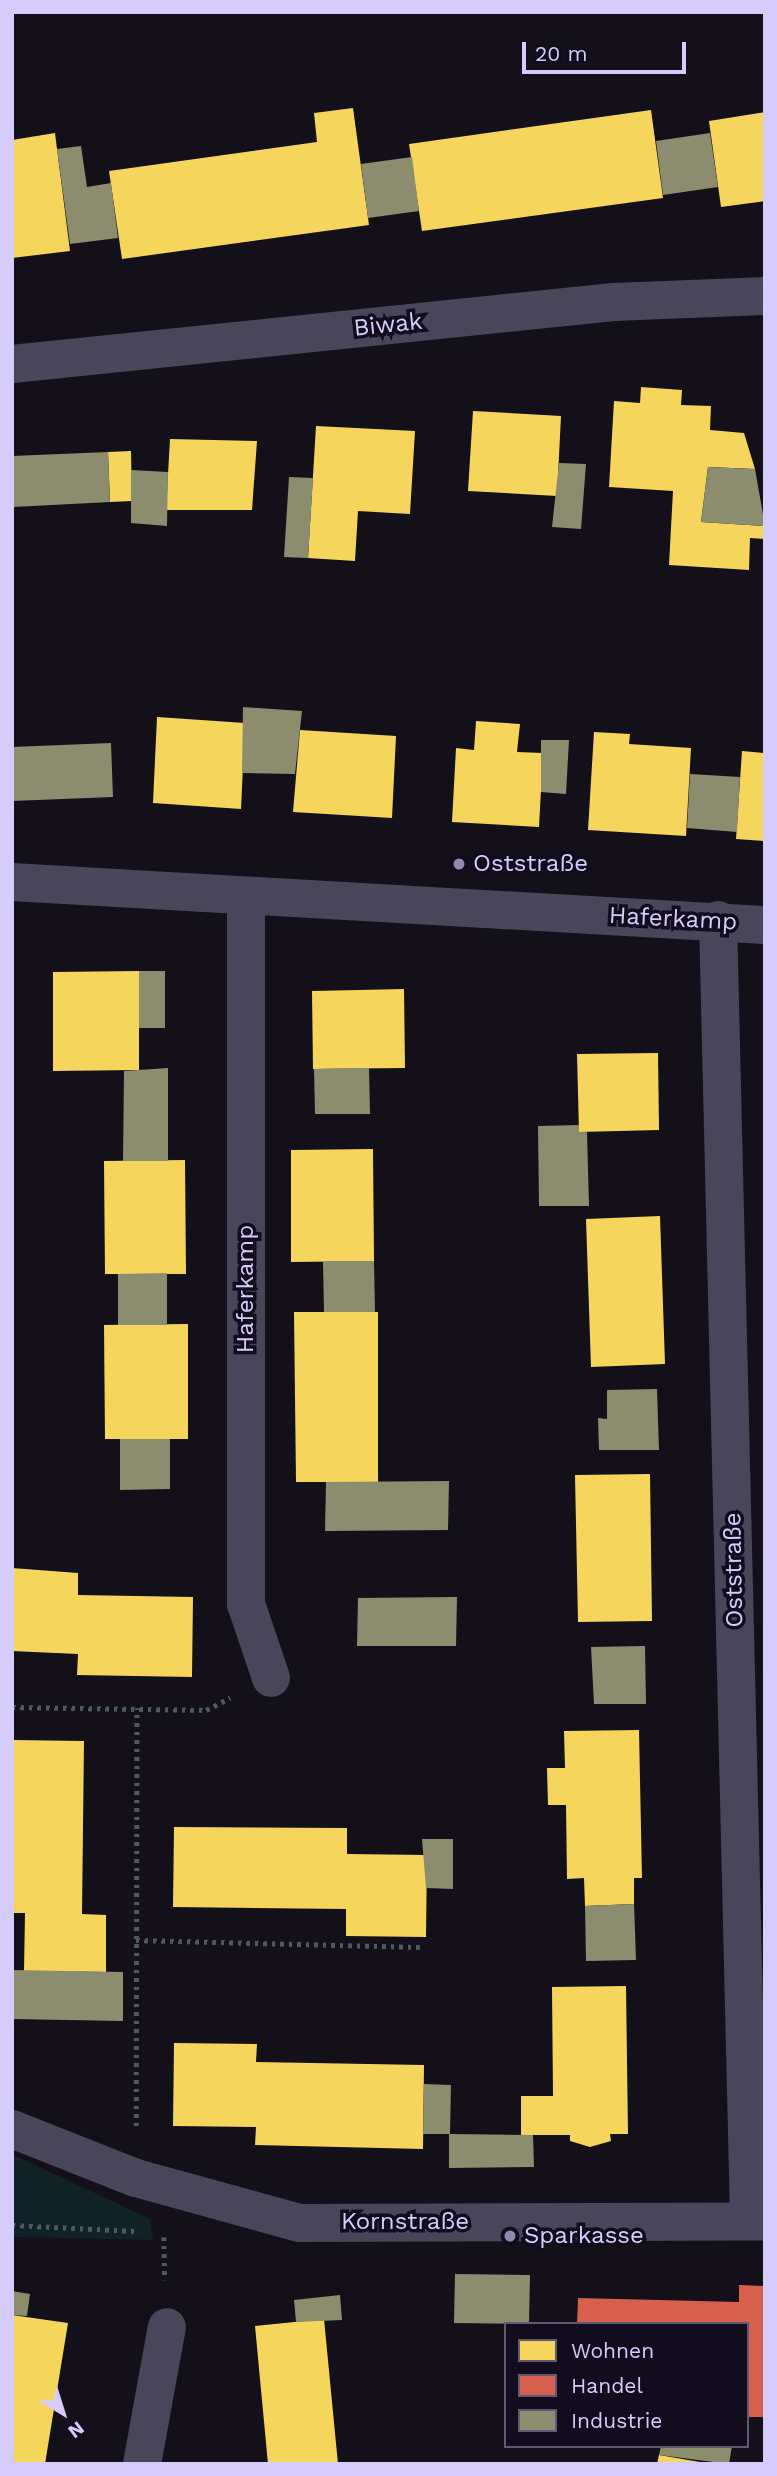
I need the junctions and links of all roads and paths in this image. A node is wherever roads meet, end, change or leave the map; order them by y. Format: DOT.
graph roads {
  1 [pos="765,296"];
  2 [pos="12,363"];
  3 [pos="12,882"];
  4 [pos="246,896"];
  5 [pos="718,920"];
  6 [pos="765,925"];
  7 [pos="271,1678"];
  8 [pos="12,1707"];
  9 [pos="137,1708"];
  10 [pos="136,1940"];
  11 [pos="420,1947"];
  12 [pos="12,2129"];
  13 [pos="136,2178"];
  14 [pos="757,2221"];
  15 [pos="12,2225"];
  16 [pos="167,2327"];
  17 [pos="142,2464"];
  1 -- 2 [label="street, Biwak"];
  3 -- 4 [label="street, Haferkamp"];
  4 -- 5 [label="street, Haferkamp"];
  4 -- 7 [label="street, Haferkamp"];
  5 -- 6 [label="street, Haferkamp"];
  5 -- 14 [label="street, Oststraße"];
  7 -- 9 [label="path"];
  8 -- 9 [label="path"];
  9 -- 10 [label="path"];
  10 -- 11 [label="path"];
  10 -- 13 [label="path"];
  12 -- 13 [label="street, Kornstraße"];
  13 -- 14 [label="street, Kornstraße"];
  15 -- 16 [label="path"];
  16 -- 17 [label="street"];
}
